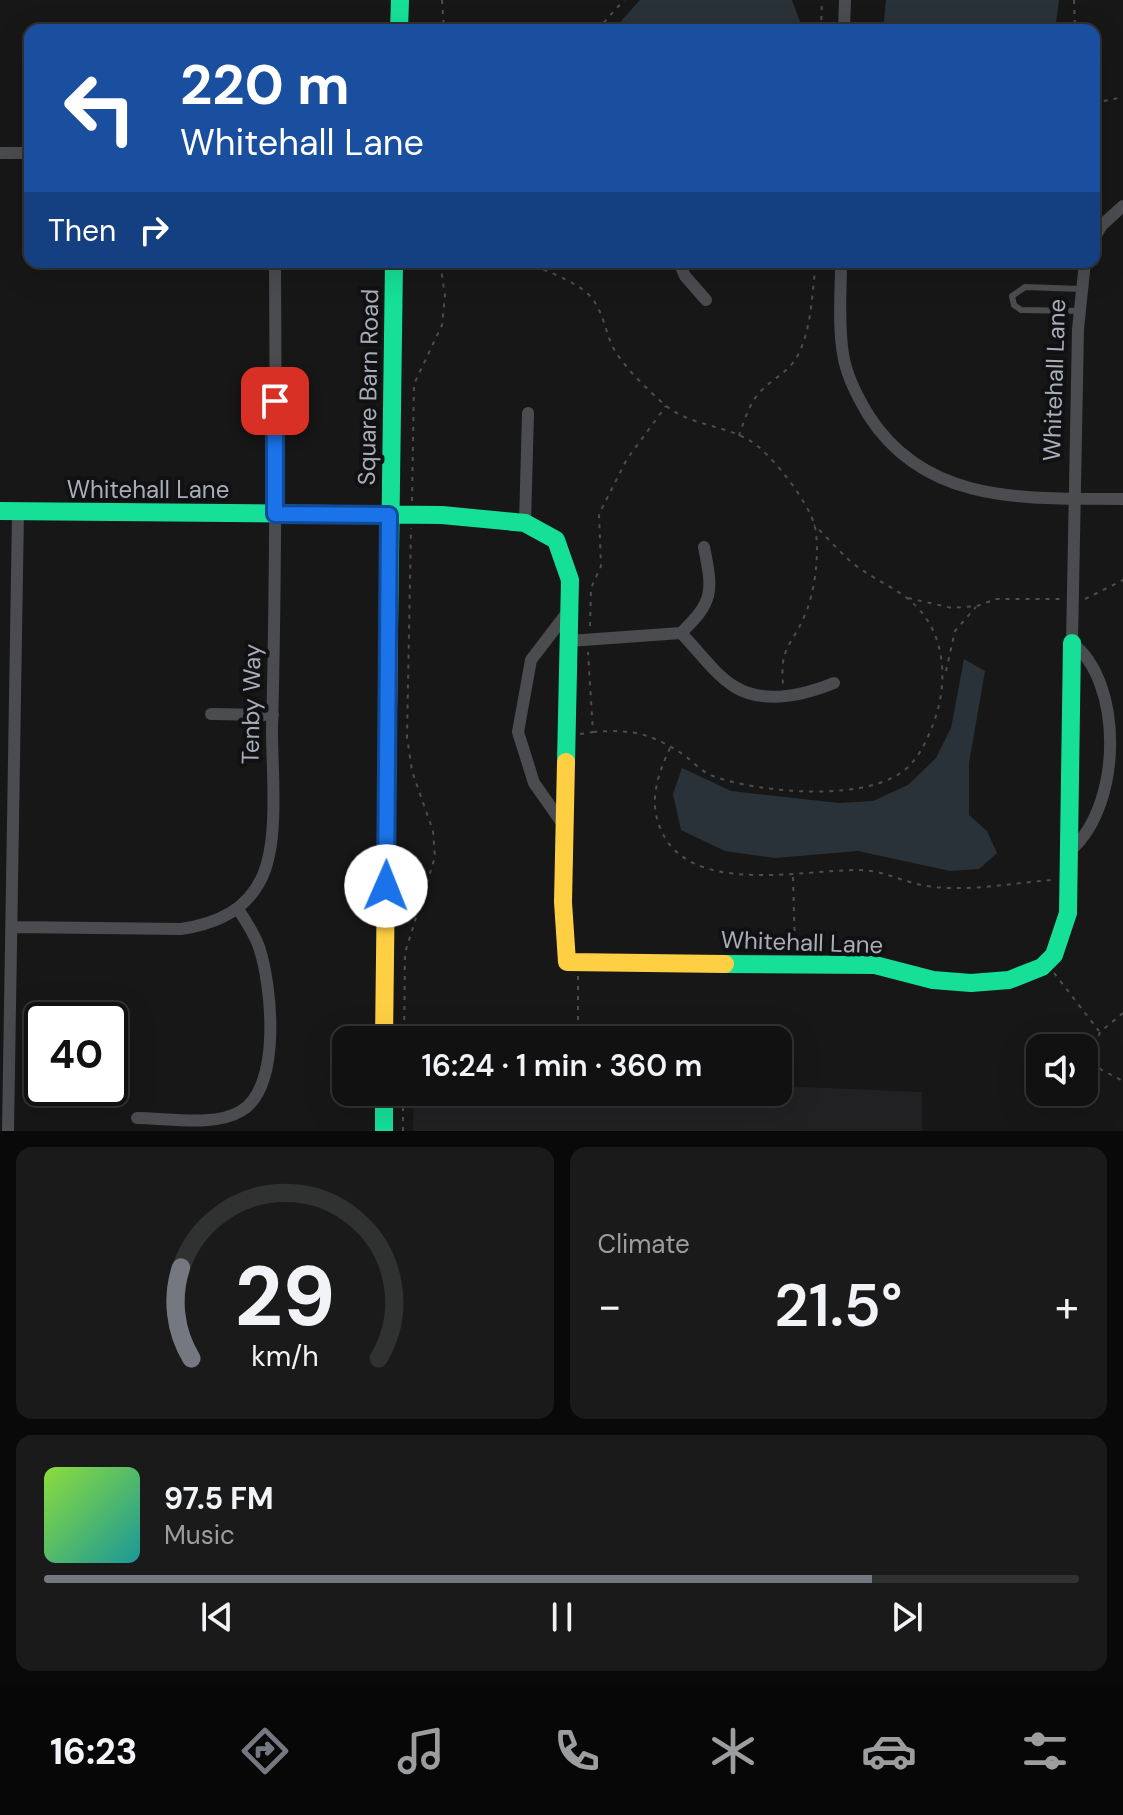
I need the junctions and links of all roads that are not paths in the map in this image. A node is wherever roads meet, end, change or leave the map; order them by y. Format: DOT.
graph roads {
  1 [pos="400,0"];
  2 [pos="845,0"];
  3 [pos="399,24"];
  4 [pos="844,24"];
  5 [pos="0,153"];
  6 [pos="24,153"];
  7 [pos="1123,206"];
  8 [pos="1100,228"];
  9 [pos="275,268"];
  10 [pos="394,268"];
  11 [pos="682,268"];
  12 [pos="841,268"];
  13 [pos="1084,268"];
  14 [pos="1081,289"];
  15 [pos="706,300"];
  16 [pos="1079,311"];
  17 [pos="528,413"];
  18 [pos="1074,498"];
  19 [pos="1123,499"];
  20 [pos="9,512"];
  21 [pos="275,514"];
  22 [pos="389,515"];
  23 [pos="525,523"];
  24 [pos="704,547"];
  25 [pos="570,609"];
  26 [pos="681,633"];
  27 [pos="569,641"];
  28 [pos="1072,643"];
  29 [pos="834,683"];
  30 [pos="0,699"];
  31 [pos="14,699"];
  32 [pos="211,714"];
  33 [pos="273,715"];
  34 [pos="565,827"];
  35 [pos="1071,850"];
  36 [pos="238,909"];
  37 [pos="13,927"];
  38 [pos="384,1026"];
  39 [pos="384,1106"];
  40 [pos="137,1118"];
  41 [pos="8,1131"];
  42 [pos="384,1131"];
  1 -- 3 [label="street"];
  2 -- 4 [label="street"];
  5 -- 6 [label="street"];
  7 -- 8 [label="street"];
  9 -- 21 [label="street, Tenby Way"];
  10 -- 22 [label="street, Square Barn Road"];
  11 -- 15 [label="street"];
  12 -- 18 [label="street"];
  13 -- 14 [label="street, Whitehall Lane"];
  14 -- 16 [label="street, Whitehall Lane"];
  14 -- 16 [label="lane"];
  16 -- 18 [label="street, Whitehall Lane"];
  17 -- 23 [label="street"];
  18 -- 19 [label="street"];
  18 -- 28 [label="street, Whitehall Lane"];
  20 -- 21 [label="street, Whitehall Lane"];
  20 -- 31 [label="street"];
  21 -- 22 [label="street, Whitehall Lane"];
  21 -- 33 [label="street, Tenby Way"];
  22 -- 23 [label="street, Whitehall Lane"];
  22 -- 38 [label="street, Square Barn Road"];
  23 -- 25 [label="street, Whitehall Lane"];
  24 -- 26 [label="street"];
  25 -- 27 [label="street, Whitehall Lane"];
  25 -- 34 [label="street"];
  26 -- 27 [label="street"];
  26 -- 29 [label="street"];
  27 -- 34 [label="street, Whitehall Lane"];
  28 -- 35 [label="street, Whitehall Lane"];
  28 -- 35 [label="street"];
  30 -- 31 [label="street"];
  31 -- 37 [label="street"];
  32 -- 33 [label="street"];
  33 -- 36 [label="street, Tenby Way"];
  34 -- 35 [label="street, Whitehall Lane"];
  36 -- 37 [label="street, Tenby Way"];
  36 -- 40 [label="street"];
  37 -- 41 [label="street"];
  39 -- 42 [label="street"];
}
